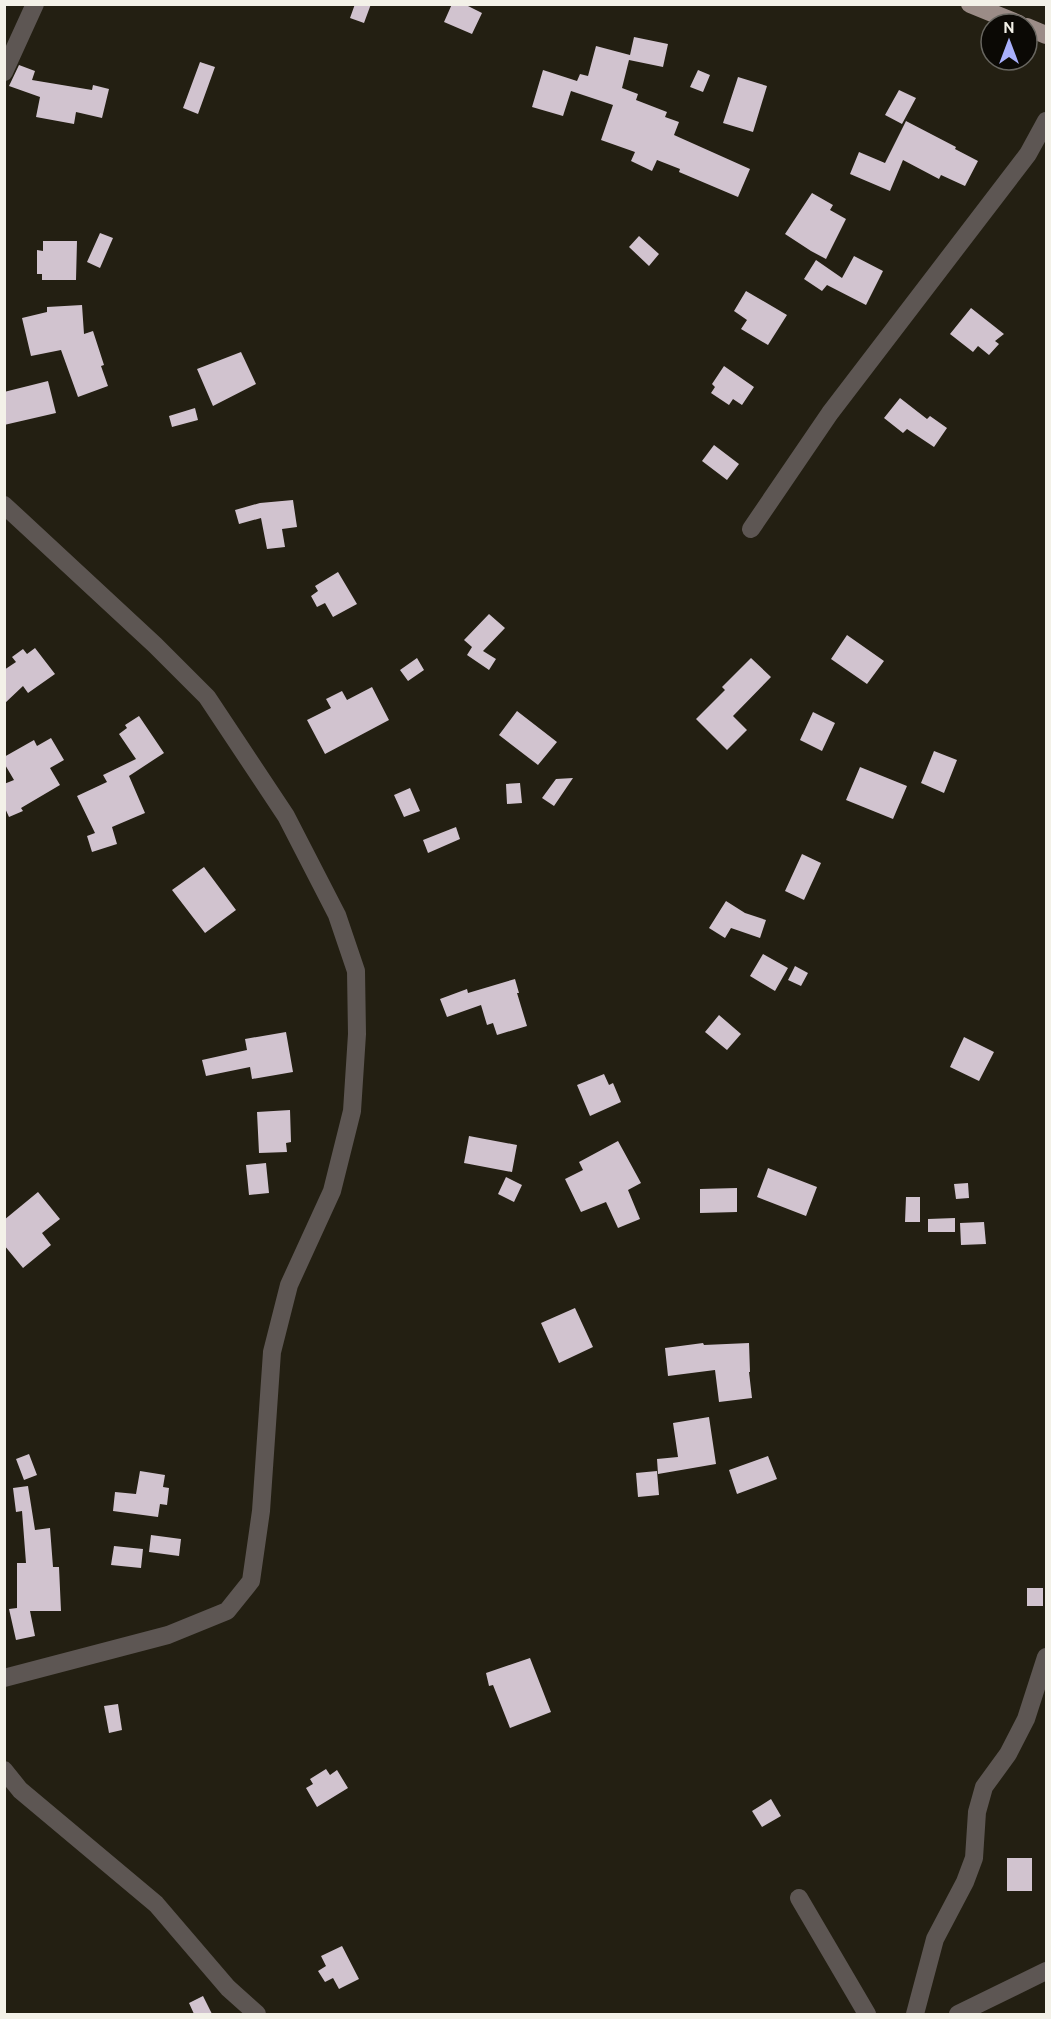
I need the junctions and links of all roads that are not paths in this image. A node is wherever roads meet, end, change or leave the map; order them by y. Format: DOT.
graph roads {
  1 [pos="35,4"];
  2 [pos="970,4"];
  3 [pos="990,12"];
  4 [pos="4,72"];
  5 [pos="1047,121"];
  6 [pos="4,505"];
  7 [pos="751,529"];
  8 [pos="1047,1657"];
  9 [pos="4,1678"];
  10 [pos="4,1770"];
  11 [pos="799,1898"];
  12 [pos="1047,1971"];
  13 [pos="257,2014"];
  14 [pos="867,2014"];
  15 [pos="915,2014"];
  16 [pos="958,2014"];
  1 -- 4 [label="street"];
  2 -- 3 [label="main road"];
  5 -- 7 [label="street"];
  6 -- 9 [label="street"];
  8 -- 15 [label="street"];
  10 -- 13 [label="street"];
  11 -- 14 [label="street"];
  12 -- 16 [label="street"];
}
